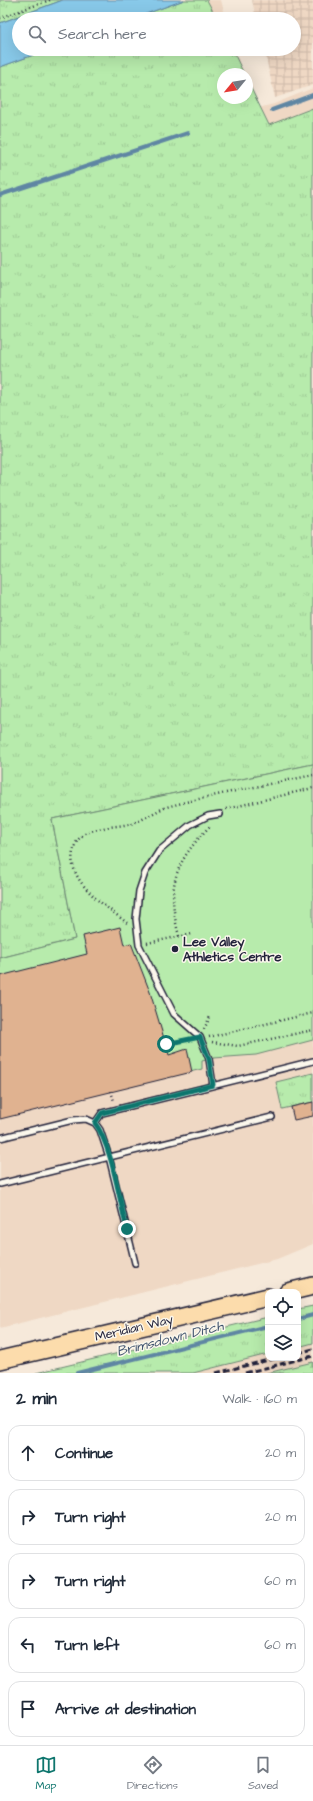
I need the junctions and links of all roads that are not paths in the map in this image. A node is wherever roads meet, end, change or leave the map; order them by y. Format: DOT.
graph roads {
  1 [pos="220,814"];
  2 [pos="313,1062"];
  3 [pos="213,1085"];
  4 [pos="272,1117"];
  5 [pos="95,1123"];
  6 [pos="0,1138"];
  7 [pos="109,1157"];
  8 [pos="0,1184"];
  9 [pos="135,1263"];
  10 [pos="313,1286"];
  11 [pos="300,1289"];
  12 [pos="265,1298"];
  13 [pos="0,1360"];
  1 -- 3 [label="lane"];
  2 -- 3 [label="lane"];
  3 -- 5 [label="lane"];
  4 -- 7 [label="lane"];
  5 -- 6 [label="lane"];
  5 -- 7 [label="lane"];
  7 -- 8 [label="lane"];
  7 -- 9 [label="lane"];
  10 -- 11 [label="main road"];
  12 -- 13 [label="main road, Meridian Way"];
}
